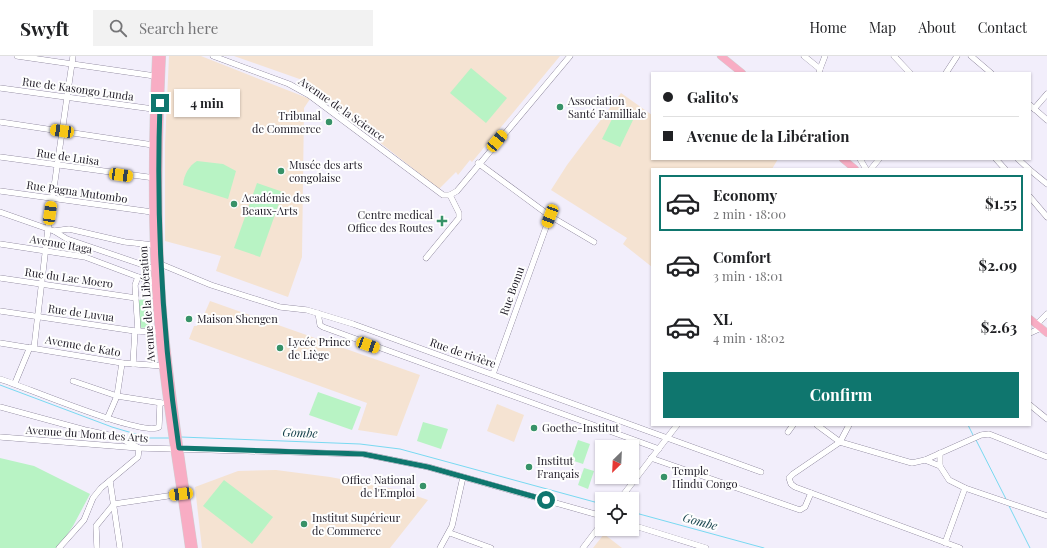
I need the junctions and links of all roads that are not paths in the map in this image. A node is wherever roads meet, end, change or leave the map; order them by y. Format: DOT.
graph roads {
  1 [pos="17,56"];
  2 [pos="73,56"];
  3 [pos="156,56"];
  4 [pos="162,56"];
  5 [pos="213,56"];
  6 [pos="570,56"];
  7 [pos="722,56"];
  8 [pos="804,56"];
  9 [pos="825,56"];
  10 [pos="894,56"];
  11 [pos="957,56"];
  12 [pos="971,56"];
  13 [pos="72,64"];
  14 [pos="819,71"];
  15 [pos="741,72"];
  16 [pos="909,72"];
  17 [pos="947,72"];
  18 [pos="990,72"];
  19 [pos="155,76"];
  20 [pos="0,88"];
  21 [pos="1047,94"];
  22 [pos="67,97"];
  23 [pos="1032,107"];
  24 [pos="153,109"];
  25 [pos="1047,120"];
  26 [pos="0,122"];
  27 [pos="62,131"];
  28 [pos="153,145"];
  29 [pos="0,158"];
  30 [pos="844,160"];
  31 [pos="878,160"];
  32 [pos="997,160"];
  33 [pos="1019,160"];
  34 [pos="478,163"];
  35 [pos="57,166"];
  36 [pos="854,168"];
  37 [pos="872,168"];
  38 [pos="1004,168"];
  39 [pos="1029,168"];
  40 [pos="1031,170"];
  41 [pos="155,178"];
  42 [pos="1047,184"];
  43 [pos="0,191"];
  44 [pos="450,195"];
  45 [pos="52,198"];
  46 [pos="1031,199"];
  47 [pos="0,212"];
  48 [pos="152,212"];
  49 [pos="550,216"];
  50 [pos="1047,217"];
  51 [pos="51,230"];
  52 [pos="594,242"];
  53 [pos="0,244"];
  54 [pos="154,245"];
  55 [pos="45,250"];
  56 [pos="426,258"];
  57 [pos="157,265"];
  58 [pos="138,277"];
  59 [pos="0,278"];
  60 [pos="42,284"];
  61 [pos="159,284"];
  62 [pos="136,298"];
  63 [pos="0,311"];
  64 [pos="318,313"];
  65 [pos="1047,314"];
  66 [pos="38,317"];
  67 [pos="1035,323"];
  68 [pos="136,331"];
  69 [pos="159,332"];
  70 [pos="1047,333"];
  71 [pos="0,343"];
  72 [pos="32,348"];
  73 [pos="122,363"];
  74 [pos="133,364"];
  75 [pos="163,366"];
  76 [pos="493,374"];
  77 [pos="0,379"];
  78 [pos="73,382"];
  79 [pos="15,383"];
  80 [pos="116,396"];
  81 [pos="164,403"];
  82 [pos="1031,406"];
  83 [pos="0,407"];
  84 [pos="107,419"];
  85 [pos="1047,419"];
  86 [pos="676,426"];
  87 [pos="792,426"];
  88 [pos="818,426"];
  89 [pos="848,426"];
  90 [pos="174,432"];
  91 [pos="788,432"];
  92 [pos="0,437"];
  93 [pos="668,437"];
  94 [pos="840,442"];
  95 [pos="176,445"];
  96 [pos="139,448"];
  97 [pos="659,449"];
  98 [pos="940,454"];
  99 [pos="651,458"];
  100 [pos="1047,458"];
  101 [pos="925,460"];
  102 [pos="940,466"];
  103 [pos="761,472"];
  104 [pos="462,476"];
  105 [pos="110,481"];
  106 [pos="965,488"];
  107 [pos="625,492"];
  108 [pos="811,493"];
  109 [pos="181,494"];
  110 [pos="114,504"];
  111 [pos="595,514"];
  112 [pos="1047,516"];
  113 [pos="639,527"];
  114 [pos="595,532"];
  115 [pos="450,533"];
  116 [pos="945,543"];
  117 [pos="59,548"];
  118 [pos="97,548"];
  119 [pos="120,548"];
  120 [pos="189,548"];
  121 [pos="194,548"];
  122 [pos="440,548"];
  123 [pos="491,548"];
  124 [pos="583,548"];
  125 [pos="706,548"];
  126 [pos="960,548"];
  1 -- 13 [label="street"];
  2 -- 13 [label="street"];
  3 -- 19 [label="main road, Avenue de la Libération"];
  4 -- 41 [label="main road, Avenue de la Libération"];
  5 -- 44 [label="street, Avenue de la Science"];
  6 -- 34 [label="street"];
  7 -- 15 [label="main road"];
  8 -- 14 [label="street"];
  9 -- 14 [label="street"];
  10 -- 16 [label="street"];
  11 -- 17 [label="street"];
  12 -- 18 [label="street"];
  13 -- 19 [label="street"];
  13 -- 22 [label="street"];
  19 -- 24 [label="main road, Avenue de la Libération"];
  20 -- 22 [label="street, Rue de Kasongo Lunda"];
  21 -- 23 [label="street"];
  22 -- 24 [label="street, Rue de Kasongo Lunda"];
  22 -- 27 [label="street"];
  23 -- 25 [label="street"];
  24 -- 28 [label="main road, Avenue de la Libération"];
  26 -- 27 [label="street"];
  27 -- 28 [label="street"];
  27 -- 35 [label="street"];
  28 -- 41 [label="main road, Avenue de la Libération"];
  29 -- 35 [label="street, Rue de Luisa"];
  30 -- 36 [label="main road"];
  31 -- 37 [label="street"];
  32 -- 38 [label="street"];
  33 -- 39 [label="street"];
  34 -- 44 [label="street"];
  34 -- 49 [label="street"];
  35 -- 41 [label="street, Rue de Luisa"];
  35 -- 45 [label="street"];
  40 -- 42 [label="street"];
  41 -- 48 [label="main road, Avenue de la Libération"];
  41 -- 57 [label="main road, Avenue de la Libération"];
  43 -- 45 [label="street, Rue Pagna Mutombo"];
  44 -- 56 [label="street"];
  45 -- 48 [label="street, Rue Pagna Mutombo"];
  45 -- 51 [label="street"];
  46 -- 50 [label="street"];
  47 -- 51 [label="street, Rue de rivière"];
  48 -- 54 [label="main road, Avenue de la Libération"];
  49 -- 52 [label="street"];
  49 -- 76 [label="street, Rue Bomu"];
  51 -- 54 [label="street"];
  51 -- 55 [label="street"];
  51 -- 57 [label="street, Rue de rivière"];
  53 -- 55 [label="street, Avenue Itaga"];
  54 -- 57 [label="main road, Avenue de la Libération"];
  55 -- 58 [label="street, Avenue Itaga"];
  55 -- 60 [label="street"];
  57 -- 61 [label="main road, Avenue de la Libération"];
  57 -- 64 [label="street, Rue de rivière"];
  58 -- 61 [label="street, Avenue Itaga"];
  58 -- 62 [label="street"];
  59 -- 60 [label="street, Rue du Lac Moero"];
  60 -- 62 [label="street, Rue du Lac Moero"];
  60 -- 66 [label="street"];
  61 -- 69 [label="main road, Avenue de la Libération"];
  61 -- 90 [label="main road, Avenue de la Libération"];
  62 -- 68 [label="street"];
  63 -- 66 [label="street, Rue de Luvua"];
  64 -- 76 [label="street, Rue de rivière"];
  64 -- 97 [label="street"];
  65 -- 67 [label="street"];
  66 -- 68 [label="street, Rue de Luvua"];
  66 -- 72 [label="street"];
  67 -- 70 [label="main road"];
  68 -- 69 [label="street, Rue de Luvua"];
  68 -- 74 [label="street"];
  69 -- 75 [label="main road, Avenue de la Libération"];
  71 -- 72 [label="street, Avenue de Kato"];
  72 -- 73 [label="street, Avenue de Kato"];
  72 -- 79 [label="street"];
  73 -- 74 [label="street, Avenue de Kato"];
  73 -- 80 [label="street"];
  74 -- 75 [label="street, Avenue de Kato"];
  75 -- 81 [label="main road, Avenue de la Libération"];
  76 -- 93 [label="street, Rue de rivière"];
  77 -- 79 [label="street"];
  78 -- 80 [label="street"];
  79 -- 84 [label="street"];
  80 -- 81 [label="street"];
  80 -- 84 [label="street"];
  81 -- 84 [label="street"];
  81 -- 90 [label="main road, Avenue de la Libération"];
  82 -- 85 [label="street"];
  83 -- 96 [label="street"];
  86 -- 93 [label="street"];
  87 -- 91 [label="street"];
  88 -- 94 [label="street"];
  89 -- 94 [label="street"];
  90 -- 95 [label="main road, Avenue de la Libération"];
  92 -- 96 [label="street, Avenue du Mont des Arts"];
  93 -- 97 [label="street"];
  93 -- 103 [label="street, Rue de rivière"];
  94 -- 101 [label="street"];
  94 -- 108 [label="street"];
  95 -- 96 [label="street, Avenue du Mont des Arts"];
  95 -- 104 [label="street, Avenue du Mont des Arts"];
  95 -- 109 [label="main road, Avenue de la Libération"];
  95 -- 121 [label="main road, Avenue de la Libération"];
  96 -- 105 [label="street"];
  97 -- 99 [label="street"];
  98 -- 100 [label="street"];
  98 -- 101 [label="street"];
  98 -- 102 [label="street"];
  99 -- 107 [label="street"];
  99 -- 108 [label="street"];
  101 -- 102 [label="street"];
  102 -- 106 [label="street"];
  104 -- 111 [label="street, Avenue du Mont des Arts"];
  104 -- 115 [label="street"];
  105 -- 110 [label="street"];
  105 -- 117 [label="street"];
  106 -- 112 [label="street"];
  106 -- 116 [label="street"];
  108 -- 116 [label="street"];
  109 -- 110 [label="street"];
  109 -- 120 [label="main road, Avenue de la Libération"];
  110 -- 118 [label="street"];
  110 -- 119 [label="street"];
  113 -- 125 [label="street"];
  114 -- 124 [label="street"];
  115 -- 122 [label="street"];
  115 -- 123 [label="street"];
  116 -- 126 [label="street"];
}
